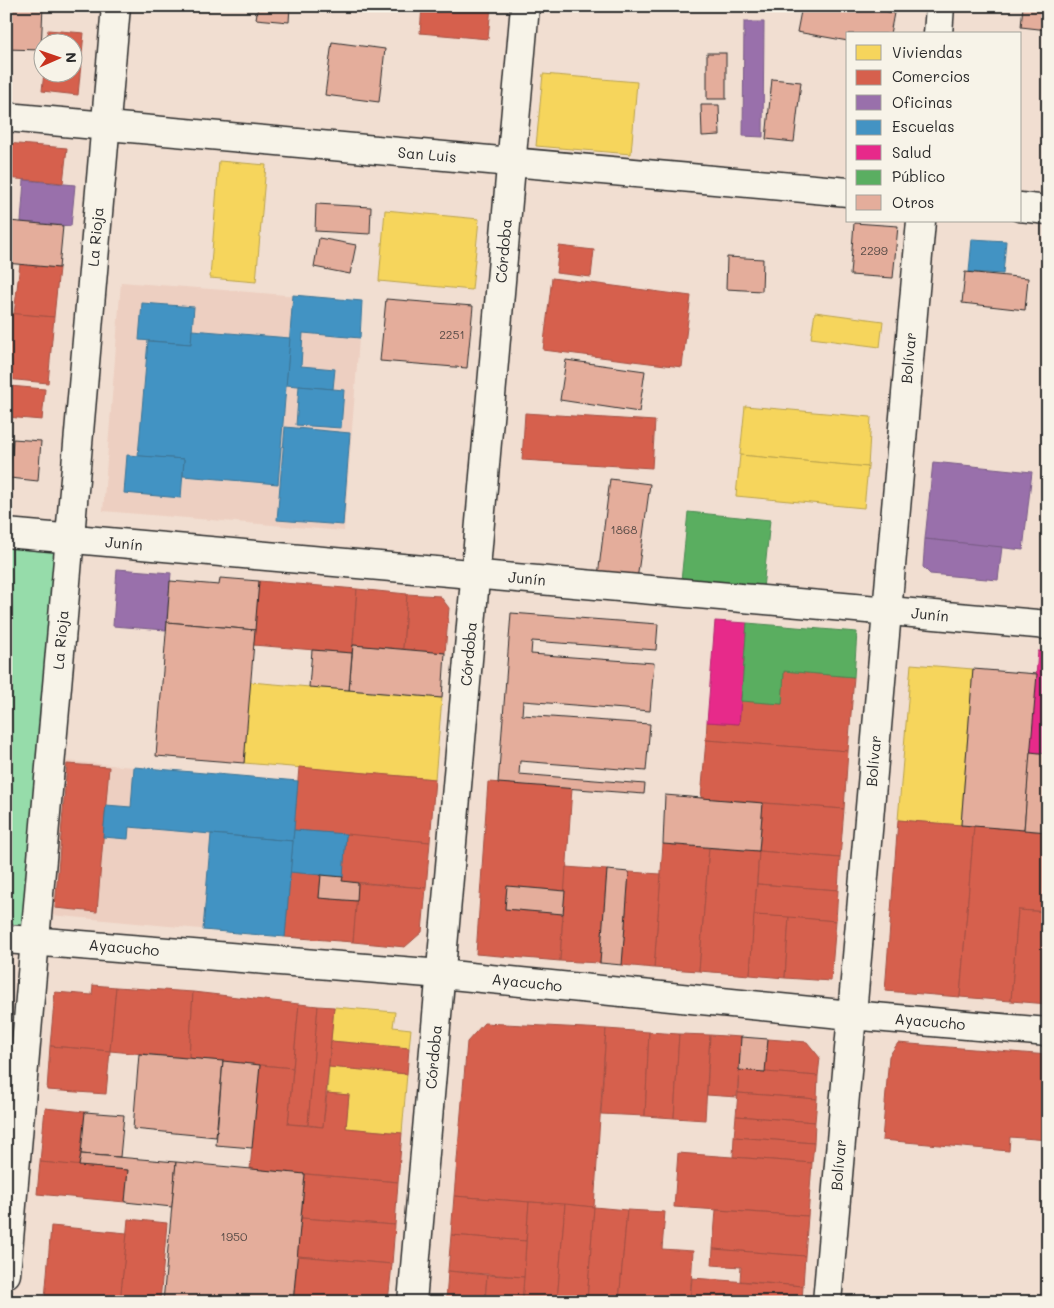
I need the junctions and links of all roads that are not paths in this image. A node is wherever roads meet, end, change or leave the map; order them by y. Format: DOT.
graph roads {
  1 [pos="116,6"];
  2 [pos="525,6"];
  3 [pos="940,6"];
  4 [pos="938,32"];
  5 [pos="6,117"];
  6 [pos="106,126"];
  7 [pos="511,162"];
  8 [pos="846,192"];
  9 [pos="1022,207"];
  10 [pos="1048,210"];
  11 [pos="920,222"];
  12 [pos="6,533"];
  13 [pos="70,539"];
  14 [pos="475,575"];
  15 [pos="887,611"];
  16 [pos="1048,625"];
  17 [pos="6,939"];
  18 [pos="35,941"];
  19 [pos="441,974"];
  20 [pos="852,1015"];
  21 [pos="1048,1032"];
  22 [pos="6,1274"];
  23 [pos="412,1302"];
  24 [pos="827,1302"];
  1 -- 6 [label="street, La Rioja"];
  2 -- 7 [label="street, Córdoba"];
  3 -- 4 [label="street"];
  5 -- 6 [label="street, San Luis"];
  6 -- 7 [label="street, San Luis"];
  6 -- 13 [label="street, La Rioja"];
  7 -- 8 [label="street, San Luis"];
  7 -- 14 [label="street, Córdoba"];
  9 -- 10 [label="street"];
  11 -- 15 [label="street, Bolívar"];
  12 -- 13 [label="street, Junín"];
  13 -- 14 [label="street, Junín"];
  13 -- 18 [label="street, La Rioja"];
  14 -- 15 [label="street, Junín"];
  14 -- 19 [label="street, Córdoba"];
  15 -- 16 [label="street, Junín"];
  15 -- 20 [label="street, Bolívar"];
  17 -- 18 [label="street, Ayacucho"];
  18 -- 19 [label="street, Ayacucho"];
  18 -- 22 [label="street, La Rioja"];
  19 -- 20 [label="street, Ayacucho"];
  19 -- 23 [label="street, Córdoba"];
  20 -- 21 [label="street, Ayacucho"];
  20 -- 24 [label="street, Bolívar"];
}
